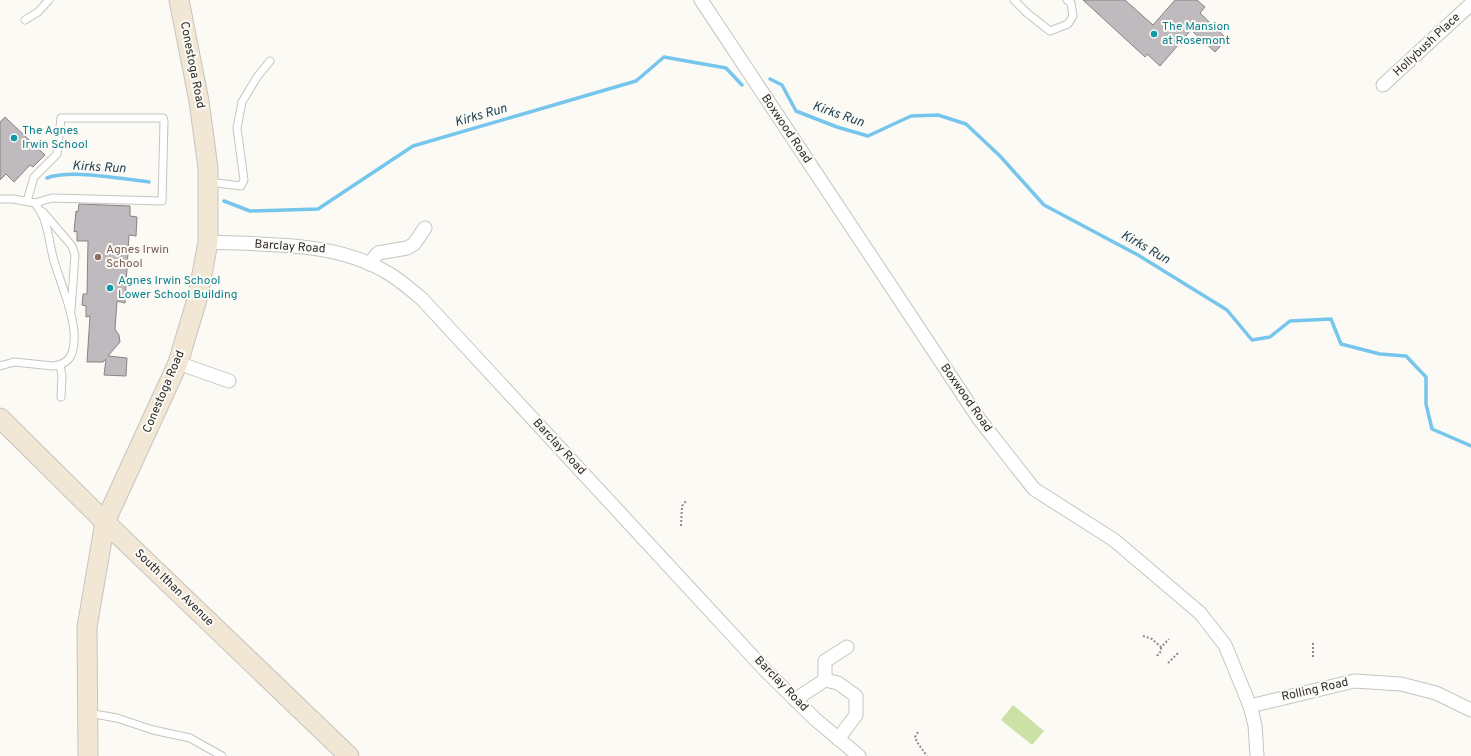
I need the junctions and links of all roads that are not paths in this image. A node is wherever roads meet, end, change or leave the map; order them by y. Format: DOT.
graph roads {
  1 [pos="49,0"];
  2 [pos="179,0"];
  3 [pos="701,0"];
  4 [pos="1014,0"];
  5 [pos="1067,0"];
  6 [pos="1471,4"];
  7 [pos="25,20"];
  8 [pos="270,61"];
  9 [pos="1382,85"];
  10 [pos="209,182"];
  11 [pos="0,199"];
  12 [pos="27,201"];
  13 [pos="35,203"];
  14 [pos="425,228"];
  15 [pos="208,242"];
  16 [pos="369,264"];
  17 [pos="71,314"];
  18 [pos="178,362"];
  19 [pos="60,365"];
  20 [pos="0,366"];
  21 [pos="229,381"];
  22 [pos="61,397"];
  23 [pos="0,418"];
  24 [pos="105,522"];
  25 [pos="847,646"];
  26 [pos="825,680"];
  27 [pos="796,701"];
  28 [pos="1250,706"];
  29 [pos="1471,710"];
  30 [pos="87,713"];
  31 [pos="838,739"];
  32 [pos="88,756"];
  33 [pos="222,756"];
  34 [pos="349,756"];
  35 [pos="859,756"];
  36 [pos="1257,756"];
  1 -- 7 [label="lane"];
  2 -- 10 [label="main road, Conestoga Road"];
  3 -- 28 [label="street, Boxwood Road"];
  4 -- 5 [label="lane"];
  6 -- 9 [label="street, Hollybush Place"];
  8 -- 10 [label="lane"];
  10 -- 15 [label="main road, Conestoga Road"];
  11 -- 12 [label="lane"];
  12 -- 13 [label="lane"];
  12 -- 13 [label="lane"];
  13 -- 17 [label="lane"];
  13 -- 17 [label="lane"];
  14 -- 16 [label="street"];
  15 -- 16 [label="street, Barclay Road"];
  15 -- 18 [label="main road, Conestoga Road"];
  16 -- 27 [label="street, Barclay Road"];
  17 -- 19 [label="lane"];
  18 -- 21 [label="street"];
  18 -- 24 [label="main road, Conestoga Road"];
  19 -- 20 [label="lane"];
  19 -- 22 [label="lane"];
  23 -- 24 [label="main road, South Ithan Avenue"];
  24 -- 30 [label="main road, Conestoga Road"];
  24 -- 34 [label="main road, South Ithan Avenue"];
  25 -- 26 [label="street"];
  26 -- 27 [label="street"];
  26 -- 31 [label="street"];
  27 -- 31 [label="street, Barclay Road"];
  28 -- 29 [label="street, Rolling Road"];
  28 -- 36 [label="street, Boxwood Road"];
  30 -- 32 [label="main road, Conestoga Road"];
  30 -- 33 [label="lane"];
  31 -- 35 [label="street, Barclay Road"];
}
